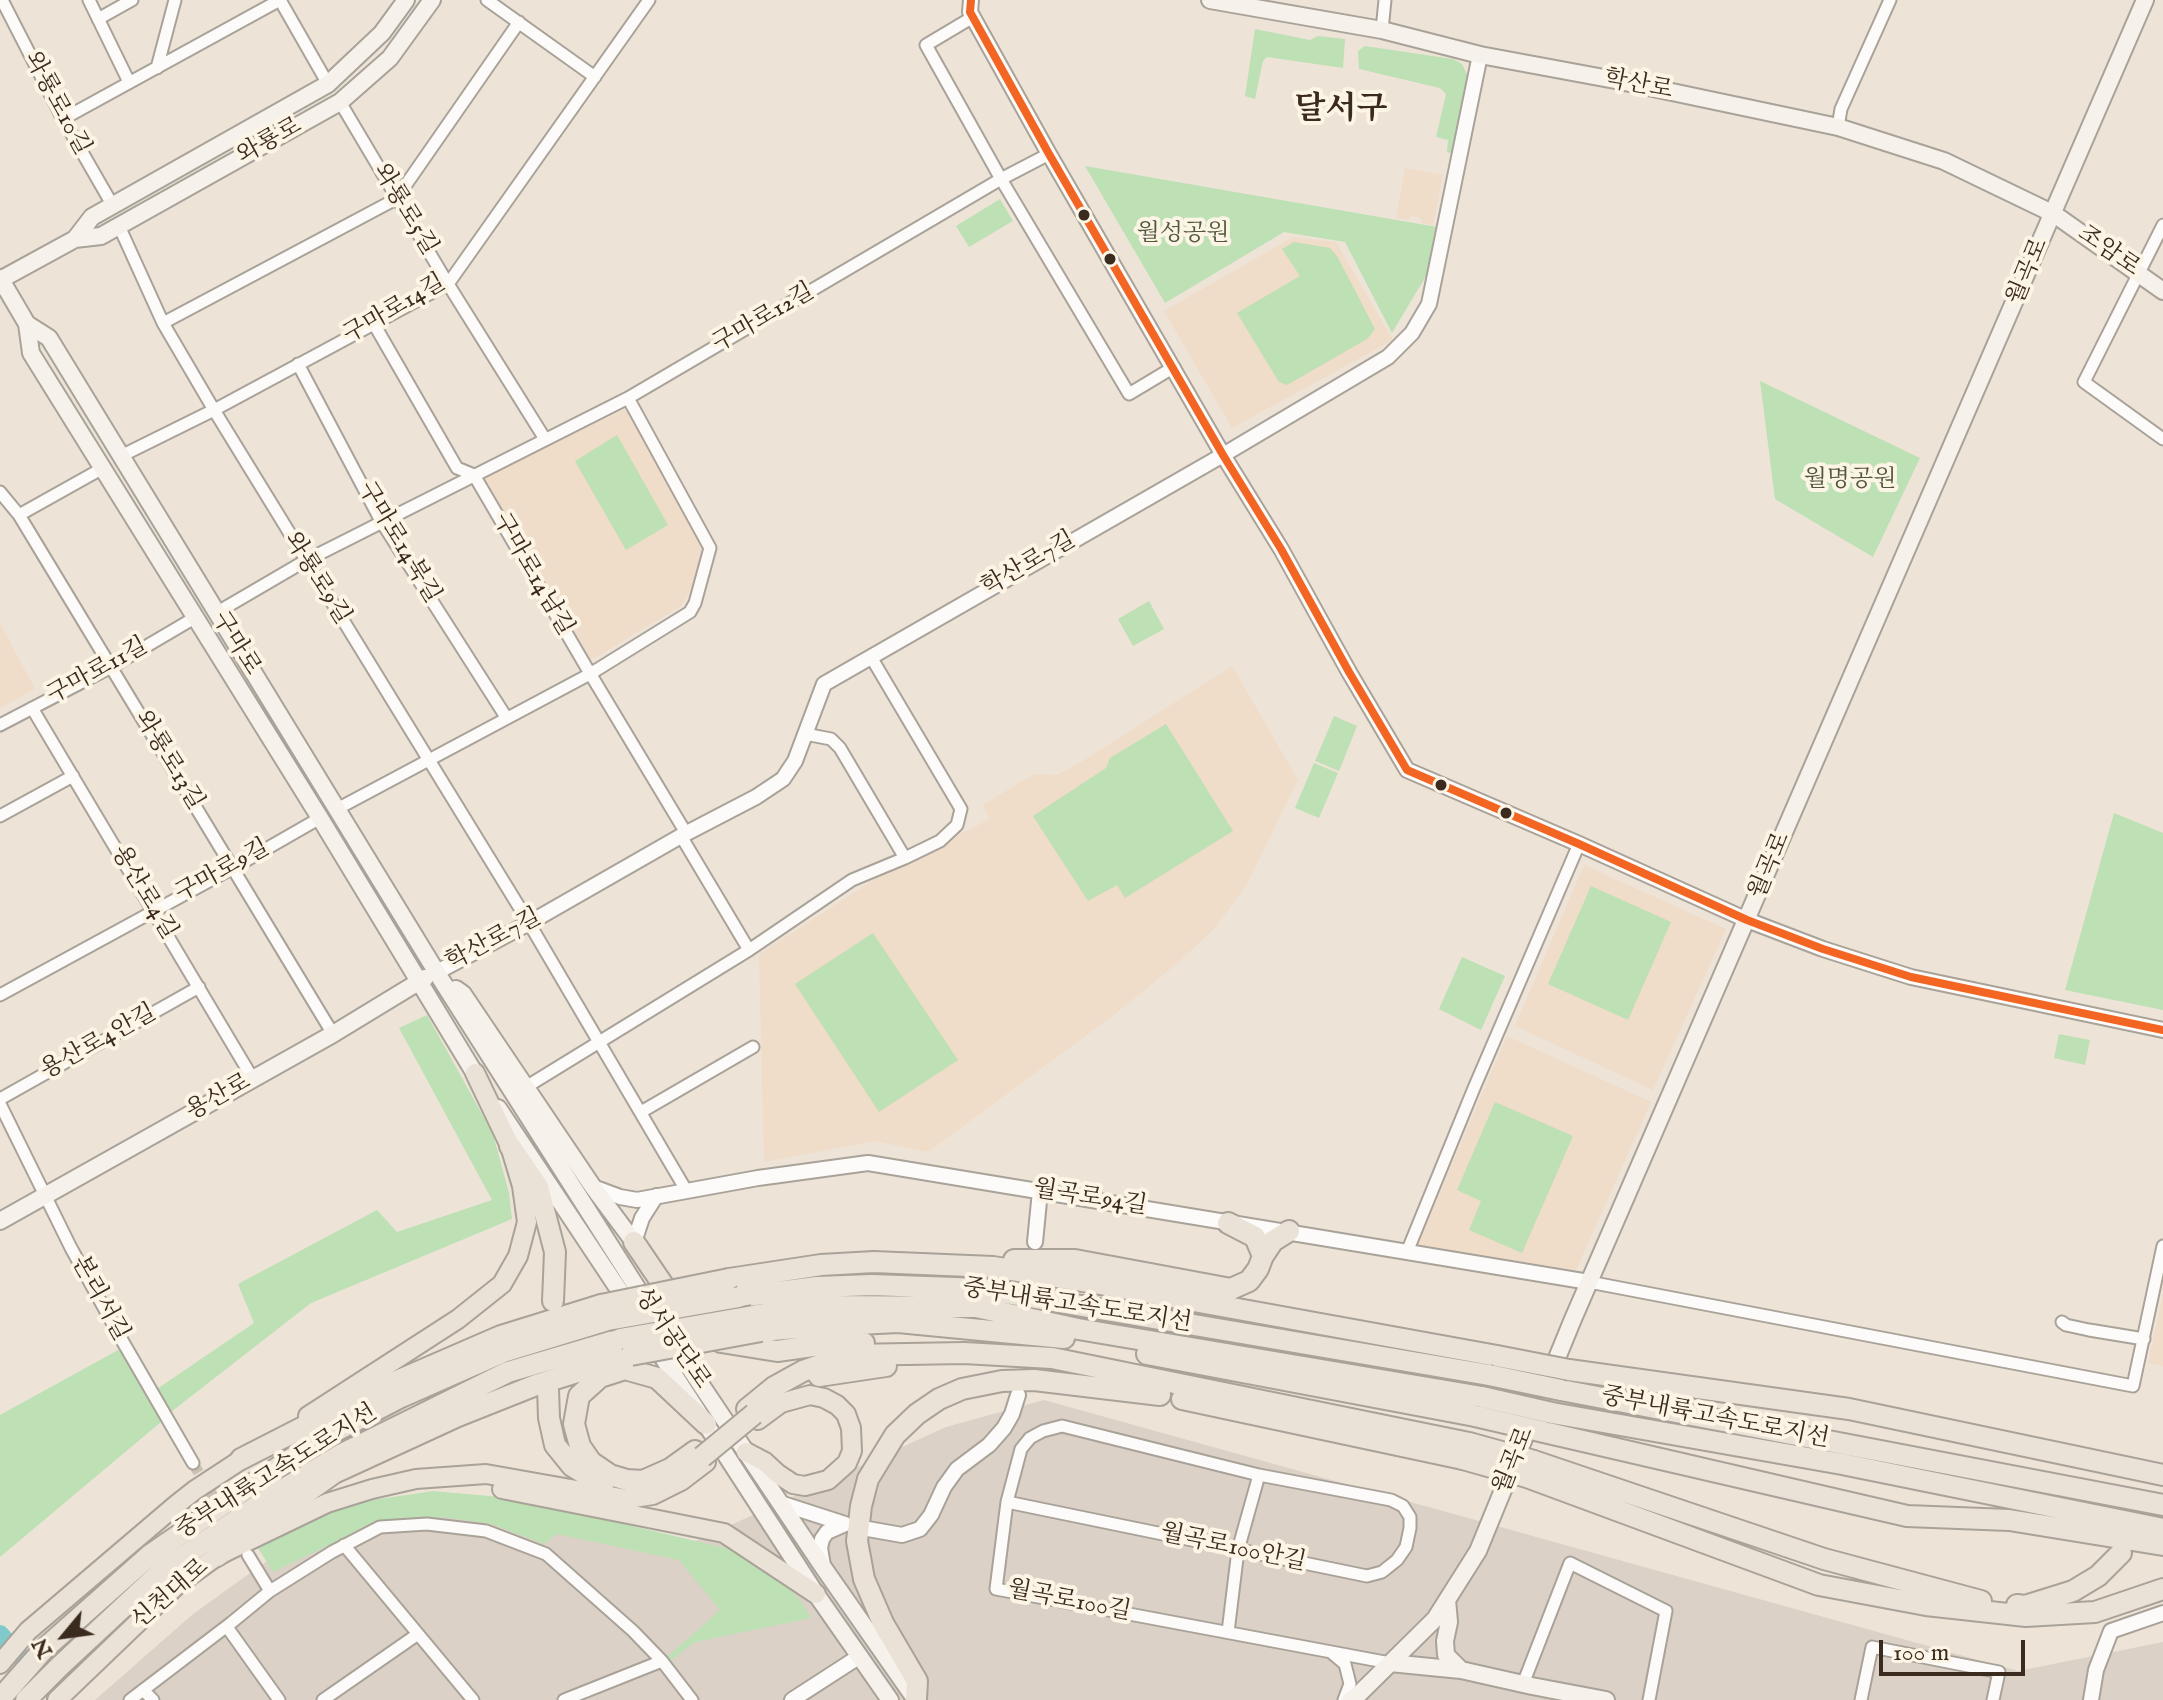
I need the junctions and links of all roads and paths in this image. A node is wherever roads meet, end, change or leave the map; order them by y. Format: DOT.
graph roads {
  1 [pos="2,0"];
  2 [pos="89,0"];
  3 [pos="132,0"];
  4 [pos="175,0"];
  5 [pos="280,0"];
  6 [pos="406,0"];
  7 [pos="432,0"];
  8 [pos="487,0"];
  9 [pos="649,0"];
  10 [pos="971,0"];
  11 [pos="1210,0"];
  12 [pos="1385,0"];
  13 [pos="1890,0"];
  14 [pos="2145,0"];
  15 [pos="973,17"];
  16 [pos="98,19"];
  17 [pos="519,22"];
  18 [pos="1382,30"];
  19 [pos="1480,55"];
  20 [pos="157,68"];
  21 [pos="595,77"];
  22 [pos="129,82"];
  23 [pos="328,84"];
  24 [pos="340,102"];
  25 [pos="63,119"];
  26 [pos="1838,127"];
  27 [pos="1049,154"];
  28 [pos="1001,179"];
  29 [pos="396,199"];
  30 [pos="113,206"];
  31 [pos="2054,214"];
  32 [pos="2163,225"];
  33 [pos="119,226"];
  34 [pos="75,239"];
  35 [pos="2140,274"];
  36 [pos="0,279"];
  37 [pos="448,284"];
  38 [pos="2163,291"];
  39 [pos="163,323"];
  40 [pos="27,324"];
  41 [pos="374,324"];
  42 [pos="298,364"];
  43 [pos="1174,367"];
  44 [pos="628,398"];
  45 [pos="214,410"];
  46 [pos="545,439"];
  47 [pos="2163,439"];
  48 [pos="1223,455"];
  49 [pos="121,456"];
  50 [pos="103,468"];
  51 [pos="474,475"];
  52 [pos="0,492"];
  53 [pos="19,515"];
  54 [pos="381,521"];
  55 [pos="305,561"];
  56 [pos="216,613"];
  57 [pos="196,617"];
  58 [pos="871,657"];
  59 [pos="111,667"];
  60 [pos="590,674"];
  61 [pos="32,708"];
  62 [pos="506,717"];
  63 [pos="0,725"];
  64 [pos="805,734"];
  65 [pos="429,759"];
  66 [pos="73,776"];
  67 [pos="337,809"];
  68 [pos="0,816"];
  69 [pos="320,818"];
  70 [pos="684,835"];
  71 [pos="1579,844"];
  72 [pos="905,858"];
  73 [pos="233,868"];
  74 [pos="154,911"];
  75 [pos="1747,920"];
  76 [pos="529,923"];
  77 [pos="749,950"];
  78 [pos="440,976"];
  79 [pos="419,982"];
  80 [pos="199,987"];
  81 [pos="0,995"];
  82 [pos="2163,1030"];
  83 [pos="333,1034"];
  84 [pos="599,1042"];
  85 [pos="753,1047"];
  86 [pos="475,1073"];
  87 [pos="253,1079"];
  88 [pos="526,1087"];
  89 [pos="0,1101"];
  90 [pos="641,1112"];
  91 [pos="510,1146"];
  92 [pos="593,1187"];
  93 [pos="686,1190"];
  94 [pos="1040,1191"];
  95 [pos="45,1195"];
  96 [pos="656,1196"];
  97 [pos="0,1221"];
  98 [pos="1228,1223"];
  99 [pos="1289,1231"];
  100 [pos="634,1242"];
  101 [pos="1035,1242"];
  102 [pos="2163,1246"];
  103 [pos="1407,1252"];
  104 [pos="1263,1256"];
  105 [pos="874,1262"];
  106 [pos="1589,1282"];
  107 [pos="734,1288"];
  108 [pos="553,1301"];
  109 [pos="604,1313"];
  110 [pos="2062,1322"];
  111 [pos="2144,1339"];
  112 [pos="626,1347"];
  113 [pos="1493,1365"];
  114 [pos="1186,1386"];
  115 [pos="548,1389"];
  116 [pos="1018,1395"];
  117 [pos="1160,1395"];
  118 [pos="753,1414"];
  119 [pos="1548,1423"];
  120 [pos="706,1424"];
  121 [pos="1466,1451"];
  122 [pos="746,1452"];
  123 [pos="701,1457"];
  124 [pos="241,1459"];
  125 [pos="193,1463"];
  126 [pos="1531,1469"];
  127 [pos="1259,1475"];
  128 [pos="2163,1475"];
  129 [pos="444,1477"];
  130 [pos="1007,1502"];
  131 [pos="780,1503"];
  132 [pos="2163,1505"];
  133 [pos="1403,1506"];
  134 [pos="868,1529"];
  135 [pos="2163,1529"];
  136 [pos="344,1545"];
  137 [pos="2163,1545"];
  138 [pos="1238,1550"];
  139 [pos="2121,1553"];
  140 [pos="248,1555"];
  141 [pos="217,1556"];
  142 [pos="823,1567"];
  143 [pos="2163,1589"];
  144 [pos="270,1591"];
  145 [pos="816,1594"];
  146 [pos="1447,1600"];
  147 [pos="2163,1613"];
  148 [pos="227,1627"];
  149 [pos="1228,1632"];
  150 [pos="418,1634"];
  151 [pos="1332,1652"];
  152 [pos="860,1656"];
  153 [pos="662,1661"];
  154 [pos="1390,1663"];
  155 [pos="0,1664"];
  156 [pos="1461,1670"];
  157 [pos="1523,1684"];
  158 [pos="143,1690"];
  159 [pos="4,1694"];
  160 [pos="1364,1694"];
  161 [pos="26,1700"];
  162 [pos="57,1700"];
  163 [pos="130,1700"];
  164 [pos="153,1700"];
  165 [pos="279,1700"];
  166 [pos="323,1700"];
  167 [pos="473,1700"];
  168 [pos="564,1700"];
  169 [pos="692,1700"];
  170 [pos="792,1700"];
  171 [pos="890,1700"];
  172 [pos="916,1700"];
  173 [pos="1347,1700"];
  174 [pos="1606,1700"];
  175 [pos="1649,1700"];
  176 [pos="1861,1700"];
  177 [pos="1993,1700"];
  178 [pos="2091,1700"];
  1 -- 25 [label="street, 와룡로10길"];
  2 -- 16 [label="street"];
  3 -- 16 [label="street"];
  4 -- 20 [label="street"];
  5 -- 20 [label="street"];
  5 -- 23 [label="street"];
  6 -- 23 [label="main road, 와룡로"];
  7 -- 24 [label="main road, 와룡로"];
  8 -- 17 [label="street"];
  9 -- 21 [label="street, 구마로14길"];
  10 -- 15 [label="street"];
  11 -- 18 [label="main road, 학산로"];
  12 -- 18 [label="street"];
  13 -- 26 [label="street"];
  14 -- 31 [label="main road, 월곡로"];
  15 -- 27 [label="street"];
  15 -- 28 [label="street"];
  16 -- 22 [label="street"];
  17 -- 21 [label="street"];
  17 -- 29 [label="street"];
  18 -- 19 [label="main road, 학산로"];
  19 -- 26 [label="main road, 학산로"];
  19 -- 48 [label="street, 학산로7길"];
  20 -- 22 [label="street"];
  21 -- 37 [label="street, 구마로14길"];
  22 -- 25 [label="street"];
  23 -- 30 [label="main road, 와룡로"];
  24 -- 29 [label="street, 와룡로5길"];
  24 -- 33 [label="main road, 와룡로"];
  25 -- 30 [label="street, 와룡로10길"];
  26 -- 31 [label="main road, 학산로"];
  27 -- 28 [label="street, 구마로12길"];
  27 -- 43 [label="street"];
  28 -- 43 [label="street"];
  28 -- 44 [label="street, 구마로12길"];
  29 -- 37 [label="street, 와룡로5길"];
  29 -- 39 [label="street"];
  30 -- 34 [label="main road, 와룡로"];
  31 -- 35 [label="main road, 조암로"];
  31 -- 75 [label="main road, 월곡로"];
  32 -- 35 [label="street"];
  33 -- 34 [label="main road, 와룡로"];
  33 -- 39 [label="street, 와룡로9길"];
  34 -- 36 [label="main road, 와룡로"];
  35 -- 38 [label="main road, 조암로"];
  35 -- 47 [label="street"];
  36 -- 40 [label="main road, 구마로"];
  37 -- 41 [label="street, 구마로14길"];
  37 -- 46 [label="street, 와룡로5길"];
  39 -- 45 [label="street, 와룡로9길"];
  40 -- 49 [label="main road, 구마로"];
  40 -- 50 [label="main road, 구마로"];
  41 -- 42 [label="street, 구마로14길"];
  41 -- 51 [label="street, 구마로14남길"];
  42 -- 45 [label="street, 구마로14길"];
  42 -- 54 [label="street, 구마로14북길"];
  43 -- 48 [label="street"];
  44 -- 46 [label="street, 구마로12길"];
  44 -- 60 [label="street"];
  45 -- 49 [label="street, 구마로14길"];
  45 -- 55 [label="street, 와룡로9길"];
  46 -- 51 [label="street, 구마로12길"];
  48 -- 58 [label="street, 학산로7길"];
  48 -- 71 [label="street"];
  49 -- 56 [label="main road, 구마로"];
  50 -- 53 [label="street"];
  50 -- 57 [label="main road, 구마로"];
  51 -- 54 [label="street, 구마로12길"];
  51 -- 60 [label="street, 구마로14남길"];
  52 -- 53 [label="street, 와룡로13길"];
  53 -- 59 [label="street, 와룡로13길"];
  54 -- 55 [label="street, 구마로12길"];
  54 -- 62 [label="street, 구마로14북길"];
  55 -- 56 [label="street, 구마로12길"];
  55 -- 65 [label="street, 와룡로9길"];
  56 -- 67 [label="main road, 구마로"];
  57 -- 59 [label="street, 구마로11길"];
  57 -- 69 [label="main road, 구마로"];
  58 -- 64 [label="street, 학산로7길"];
  58 -- 72 [label="street"];
  59 -- 61 [label="street, 구마로11길"];
  59 -- 73 [label="street, 와룡로13길"];
  60 -- 62 [label="street"];
  60 -- 70 [label="street, 구마로14남길"];
  61 -- 63 [label="street, 구마로11길"];
  61 -- 66 [label="street, 용산로4길"];
  62 -- 65 [label="street"];
  64 -- 70 [label="street, 학산로7길"];
  64 -- 72 [label="street"];
  65 -- 67 [label="street"];
  65 -- 76 [label="street, 와룡로9길"];
  66 -- 68 [label="street"];
  66 -- 74 [label="street, 용산로4길"];
  67 -- 78 [label="main road, 구마로"];
  69 -- 73 [label="street, 구마로9길"];
  69 -- 79 [label="main road, 구마로"];
  70 -- 76 [label="street, 학산로7길"];
  70 -- 77 [label="street, 구마로14남길"];
  71 -- 75 [label="street"];
  71 -- 103 [label="street"];
  72 -- 77 [label="street"];
  73 -- 74 [label="street, 구마로9길"];
  73 -- 83 [label="street, 와룡로13길"];
  74 -- 80 [label="street, 용산로4길"];
  74 -- 81 [label="street, 구마로9길"];
  75 -- 82 [label="street"];
  75 -- 106 [label="main road, 월곡로"];
  76 -- 78 [label="street, 학산로7길"];
  76 -- 84 [label="street, 와룡로9길"];
  77 -- 84 [label="street"];
  78 -- 79 [label="main road, 용산로"];
  78 -- 88 [label="main road"];
  78 -- 122 [label="main road, 성서공단로"];
  79 -- 83 [label="main road, 용산로"];
  79 -- 86 [label="main road, 성서공단로"];
  80 -- 87 [label="street, 용산로4길"];
  80 -- 89 [label="street, 용산로4안길"];
  83 -- 87 [label="main road, 용산로"];
  84 -- 88 [label="street"];
  84 -- 90 [label="street, 와룡로9길"];
  85 -- 90 [label="street"];
  86 -- 91 [label="highway"];
  86 -- 120 [label="main road, 성서공단로"];
  87 -- 95 [label="main road, 용산로"];
  88 -- 92 [label="main road"];
  89 -- 95 [label="street, 본리서길"];
  90 -- 93 [label="street, 와룡로9길"];
  91 -- 108 [label="highway"];
  91 -- 124 [label="highway"];
  92 -- 96 [label="street, 월곡로94길"];
  92 -- 100 [label="main road"];
  93 -- 94 [label="street, 월곡로94길"];
  93 -- 96 [label="street, 월곡로94길"];
  94 -- 98 [label="street, 월곡로94길"];
  94 -- 101 [label="street"];
  95 -- 97 [label="main road, 용산로"];
  95 -- 125 [label="street, 본리서길"];
  96 -- 100 [label="street"];
  98 -- 99 [label="street, 월곡로94길"];
  98 -- 104 [label="highway"];
  99 -- 103 [label="street, 월곡로94길"];
  99 -- 104 [label="highway"];
  100 -- 114 [label="highway"];
  102 -- 111 [label="street"];
  103 -- 106 [label="street, 월곡로94길"];
  104 -- 105 [label="highway"];
  105 -- 107 [label="highway"];
  105 -- 113 [label="highway"];
  106 -- 111 [label="street"];
  106 -- 146 [label="main road, 월곡로"];
  107 -- 109 [label="highway, bridge"];
  107 -- 113 [label="highway, 중부내륙고속도로지선"];
  109 -- 124 [label="highway"];
  109 -- 159 [label="highway, 중부내륙고속도로지선"];
  110 -- 111 [label="street"];
  112 -- 119 [label="highway, 중부내륙고속도로지선, bridge"];
  112 -- 141 [label="highway"];
  112 -- 161 [label="highway, 중부내륙고속도로지선"];
  113 -- 128 [label="highway, bridge"];
  113 -- 132 [label="highway, 중부내륙고속도로지선, bridge"];
  114 -- 118 [label="highway"];
  114 -- 121 [label="highway"];
  115 -- 123 [label="highway"];
  116 -- 134 [label="street"];
  117 -- 118 [label="highway"];
  117 -- 121 [label="highway"];
  117 -- 172 [label="highway"];
  118 -- 122 [label="highway"];
  118 -- 123 [label="highway, bridge"];
  119 -- 135 [label="highway, 중부내륙고속도로지선"];
  119 -- 137 [label="highway"];
  120 -- 123 [label="highway"];
  120 -- 145 [label="main road, 성서공단로"];
  121 -- 126 [label="highway, bridge"];
  122 -- 131 [label="main road, 성서공단로"];
  123 -- 129 [label="highway, 신천대로"];
  124 -- 155 [label="highway"];
  126 -- 139 [label="highway"];
  126 -- 143 [label="highway"];
  127 -- 130 [label="street, 월곡로100길"];
  127 -- 133 [label="street, 월곡로100길"];
  127 -- 138 [label="street"];
  129 -- 141 [label="highway, 신천대로"];
  129 -- 145 [label="highway"];
  130 -- 138 [label="street, 월곡로100안길"];
  130 -- 149 [label="street, 월곡로100길"];
  131 -- 142 [label="main road, 성서공단로"];
  131 -- 142 [label="street"];
  133 -- 138 [label="street, 월곡로100안길"];
  136 -- 144 [label="street"];
  136 -- 150 [label="street"];
  136 -- 153 [label="street"];
  138 -- 149 [label="street"];
  140 -- 144 [label="street"];
  141 -- 162 [label="highway, 신천대로"];
  142 -- 172 [label="main road, 성서공단로"];
  144 -- 148 [label="street"];
  145 -- 152 [label="main road, 성서공단로"];
  146 -- 154 [label="main road, 월곡로"];
  146 -- 156 [label="main road"];
  147 -- 178 [label="street"];
  148 -- 158 [label="street"];
  148 -- 165 [label="street"];
  149 -- 151 [label="street, 월곡로100길"];
  150 -- 166 [label="street"];
  150 -- 167 [label="street"];
  151 -- 154 [label="street, 월곡로100길"];
  151 -- 173 [label="street"];
  152 -- 170 [label="street"];
  152 -- 171 [label="main road, 성서공단로"];
  153 -- 168 [label="street"];
  153 -- 169 [label="street"];
  154 -- 156 [label="main road"];
  154 -- 160 [label="main road, 월곡로"];
  156 -- 157 [label="main road"];
  157 -- 174 [label="main road"];
  157 -- 175 [label="street"];
  158 -- 163 [label="street"];
  158 -- 164 [label="street"];
  160 -- 173 [label="main road, 월곡로"];
  176 -- 177 [label="street"];
}
